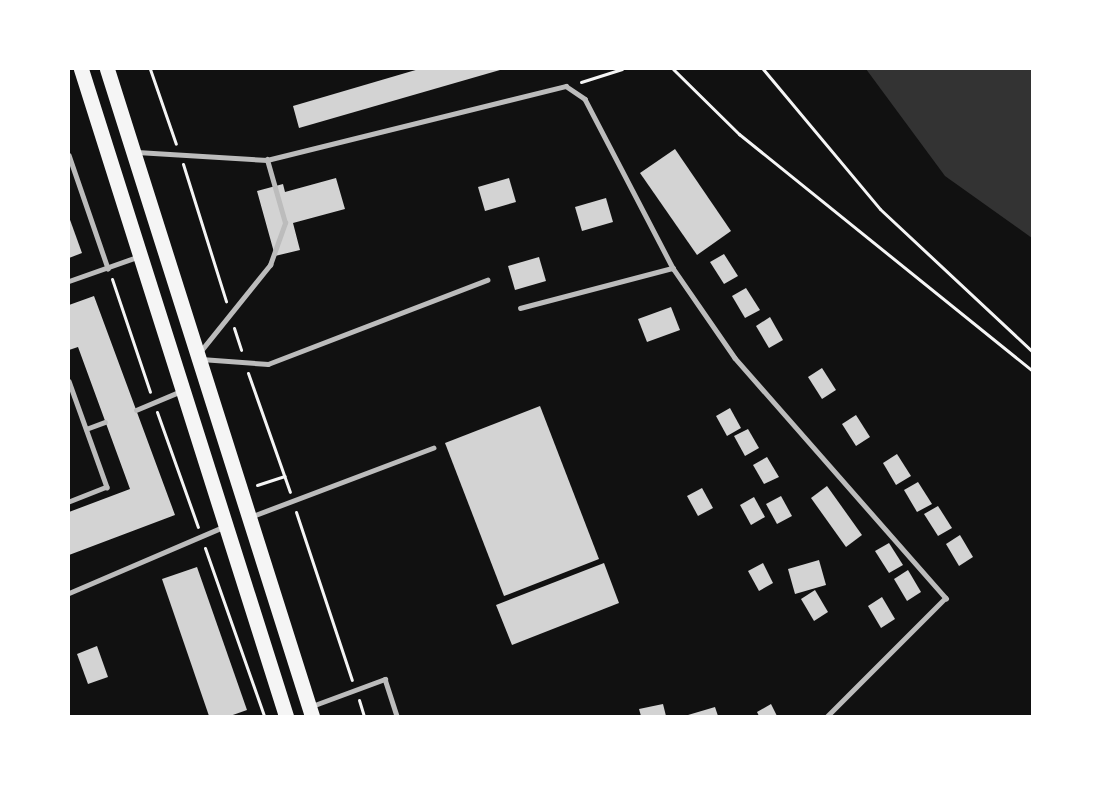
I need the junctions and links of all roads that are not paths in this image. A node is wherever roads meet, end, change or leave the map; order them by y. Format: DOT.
graph roads {
  1 [pos="81,69"];
  2 [pos="107,69"];
  3 [pos="133,152"];
  4 [pos="69,155"];
  5 [pos="267,160"];
  6 [pos="139,256"];
  7 [pos="108,268"];
  8 [pos="673,268"];
  9 [pos="487,280"];
  10 [pos="69,281"];
  11 [pos="520,308"];
  12 [pos="197,359"];
  13 [pos="69,381"];
  14 [pos="182,391"];
  15 [pos="136,410"];
  16 [pos="105,422"];
  17 [pos="86,429"];
  18 [pos="433,448"];
  19 [pos="69,502"];
  20 [pos="247,518"];
  21 [pos="224,527"];
  22 [pos="69,593"];
  23 [pos="311,711"];
  24 [pos="286,716"];
  25 [pos="397,716"];
  26 [pos="828,716"];
  1 -- 6 [label="main road"];
  2 -- 3 [label="main road"];
  3 -- 5 [label="lane"];
  3 -- 12 [label="main road"];
  4 -- 7 [label="lane"];
  5 -- 8 [label="lane"];
  5 -- 12 [label="lane"];
  6 -- 7 [label="lane"];
  6 -- 14 [label="main road"];
  7 -- 10 [label="lane"];
  8 -- 11 [label="lane"];
  8 -- 26 [label="lane"];
  9 -- 12 [label="lane"];
  12 -- 20 [label="main road"];
  13 -- 17 [label="lane"];
  14 -- 15 [label="lane"];
  14 -- 21 [label="main road"];
  16 -- 17 [label="lane"];
  17 -- 19 [label="lane"];
  18 -- 20 [label="lane"];
  20 -- 21 [label="main road"];
  20 -- 23 [label="main road"];
  21 -- 22 [label="lane"];
  21 -- 24 [label="main road"];
  23 -- 25 [label="lane"];
}
